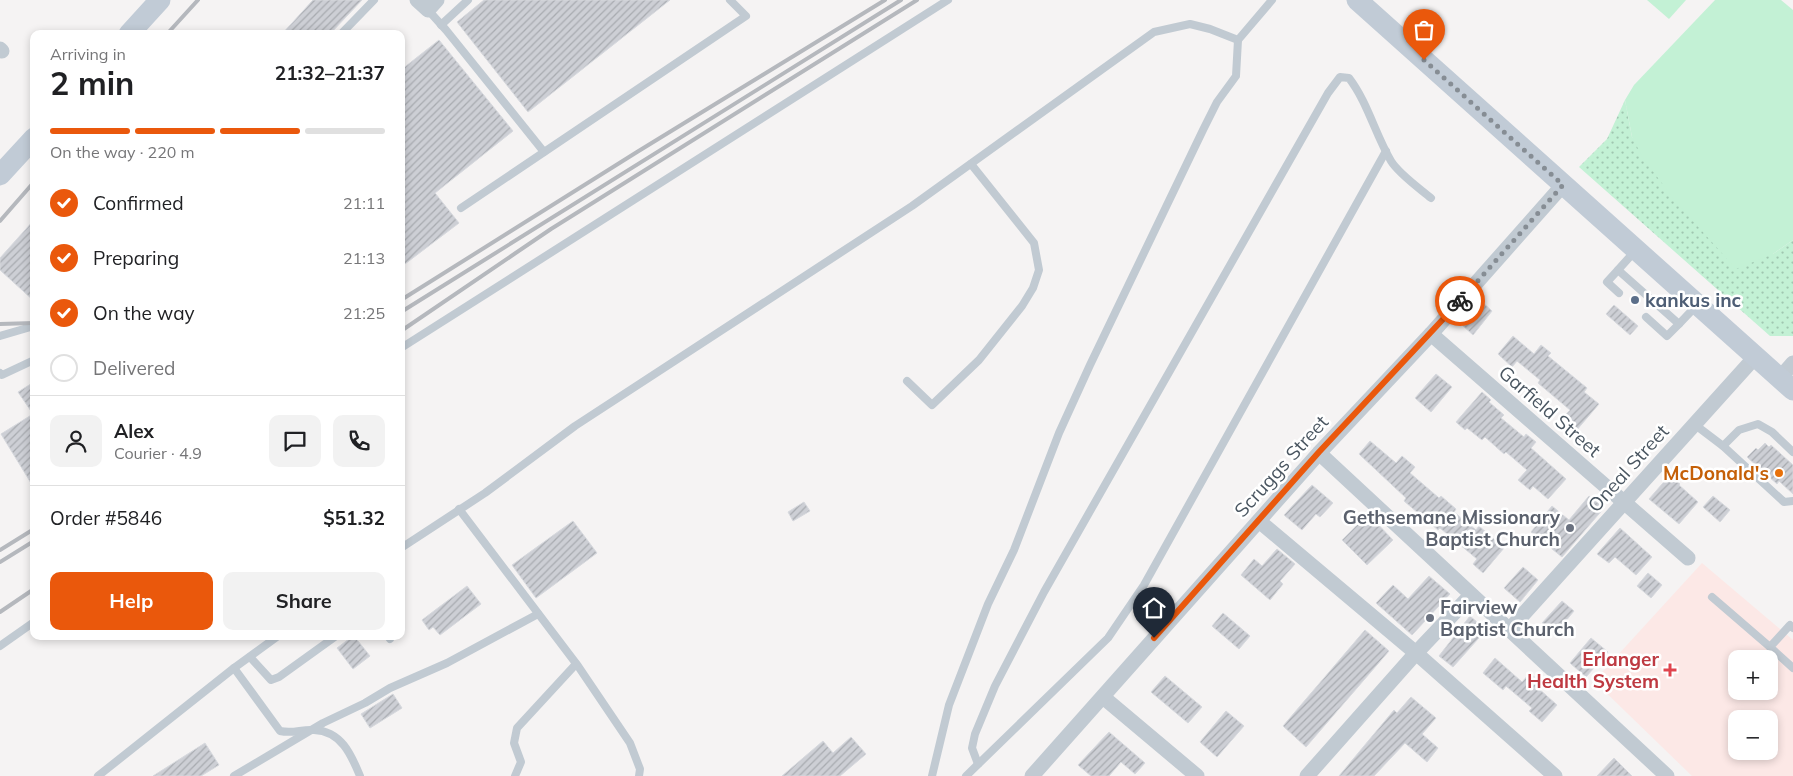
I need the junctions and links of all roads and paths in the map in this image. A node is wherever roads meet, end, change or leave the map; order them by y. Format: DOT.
graph roads {
  1 [pos="160,0"];
  2 [pos="374,0"];
  3 [pos="468,0"];
  4 [pos="730,0"];
  5 [pos="948,0"];
  6 [pos="1272,0"];
  7 [pos="1357,0"];
  8 [pos="427,3"];
  9 [pos="441,25"];
  10 [pos="133,30"];
  11 [pos="345,30"];
  12 [pos="1238,40"];
  13 [pos="30,142"];
  14 [pos="1386,151"];
  15 [pos="544,152"];
  16 [pos="971,164"];
  17 [pos="0,175"];
  18 [pos="1563,185"];
  19 [pos="1431,198"];
  20 [pos="461,208"];
  21 [pos="1636,250"];
  22 [pos="1618,270"];
  23 [pos="1619,293"];
  24 [pos="1697,304"];
  25 [pos="1646,317"];
  26 [pos="1679,324"];
  27 [pos="30,327"];
  28 [pos="1431,334"];
  29 [pos="0,336"];
  30 [pos="405,345"];
  31 [pos="1756,356"];
  32 [pos="30,362"];
  33 [pos="0,373"];
  34 [pos="1789,377"];
  35 [pos="907,381"];
  36 [pos="1694,424"];
  37 [pos="1723,446"];
  38 [pos="1319,452"];
  39 [pos="1793,452"];
  40 [pos="1793,501"];
  41 [pos="1624,502"];
  42 [pos="459,509"];
  43 [pos="1258,521"];
  44 [pos="405,545"];
  45 [pos="1688,558"];
  46 [pos="1471,595"];
  47 [pos="1712,596"];
  48 [pos="538,614"];
  49 [pos="30,625"];
  50 [pos="1793,628"];
  51 [pos="1510,629"];
  52 [pos="273,640"];
  53 [pos="330,640"];
  54 [pos="0,646"];
  55 [pos="1770,647"];
  56 [pos="1416,653"];
  57 [pos="250,657"];
  58 [pos="576,664"];
  59 [pos="234,668"];
  60 [pos="1793,668"];
  61 [pos="1102,696"];
  62 [pos="314,730"];
  63 [pos="978,764"];
  64 [pos="98,776"];
  65 [pos="234,776"];
  66 [pos="360,776"];
  67 [pos="514,776"];
  68 [pos="639,776"];
  69 [pos="932,776"];
  70 [pos="966,776"];
  71 [pos="1032,776"];
  72 [pos="1197,776"];
  73 [pos="1307,776"];
  74 [pos="1555,776"];
  75 [pos="1667,776"];
  1 -- 10 [label="main road"];
  2 -- 11 [label="lane"];
  3 -- 9 [label="lane"];
  4 -- 15 [label="lane"];
  5 -- 30 [label="lane"];
  6 -- 12 [label="lane"];
  7 -- 18 [label="main road"];
  8 -- 9 [label="lane"];
  9 -- 15 [label="lane"];
  12 -- 16 [label="lane"];
  12 -- 69 [label="lane"];
  13 -- 17 [label="main road"];
  14 -- 19 [label="lane"];
  14 -- 63 [label="lane"];
  14 -- 63 [label="lane"];
  15 -- 20 [label="lane"];
  16 -- 35 [label="lane"];
  16 -- 42 [label="lane"];
  18 -- 21 [label="main road"];
  18 -- 28 [label="street, Scruggs Street"];
  21 -- 22 [label="lane"];
  21 -- 24 [label="main road"];
  22 -- 23 [label="lane"];
  22 -- 26 [label="lane"];
  24 -- 26 [label="lane"];
  24 -- 31 [label="main road"];
  25 -- 26 [label="lane"];
  27 -- 29 [label="lane"];
  28 -- 38 [label="street, Scruggs Street"];
  28 -- 41 [label="street, Garfield Street"];
  31 -- 34 [label="main road"];
  31 -- 36 [label="street, Oneal Street"];
  32 -- 33 [label="lane"];
  36 -- 37 [label="lane"];
  36 -- 41 [label="street, Oneal Street"];
  37 -- 39 [label="lane"];
  37 -- 40 [label="lane"];
  38 -- 43 [label="street, Scruggs Street"];
  38 -- 46 [label="street"];
  41 -- 45 [label="street, Garfield Street"];
  41 -- 51 [label="street, Oneal Street"];
  42 -- 44 [label="lane"];
  42 -- 48 [label="lane"];
  43 -- 56 [label="street"];
  43 -- 61 [label="street, Scruggs Street"];
  46 -- 51 [label="street"];
  46 -- 56 [label="street"];
  47 -- 55 [label="lane"];
  48 -- 58 [label="lane"];
  48 -- 62 [label="lane"];
  49 -- 54 [label="lane"];
  50 -- 55 [label="lane"];
  51 -- 75 [label="street"];
  52 -- 57 [label="lane"];
  53 -- 57 [label="lane"];
  55 -- 60 [label="lane"];
  56 -- 73 [label="street"];
  56 -- 74 [label="street"];
  57 -- 59 [label="lane"];
  58 -- 67 [label="lane"];
  58 -- 68 [label="lane"];
  59 -- 62 [label="lane"];
  59 -- 64 [label="lane"];
  61 -- 71 [label="street, Scruggs Street"];
  61 -- 72 [label="street"];
  62 -- 65 [label="lane"];
  62 -- 66 [label="lane"];
  63 -- 70 [label="lane"];
}
